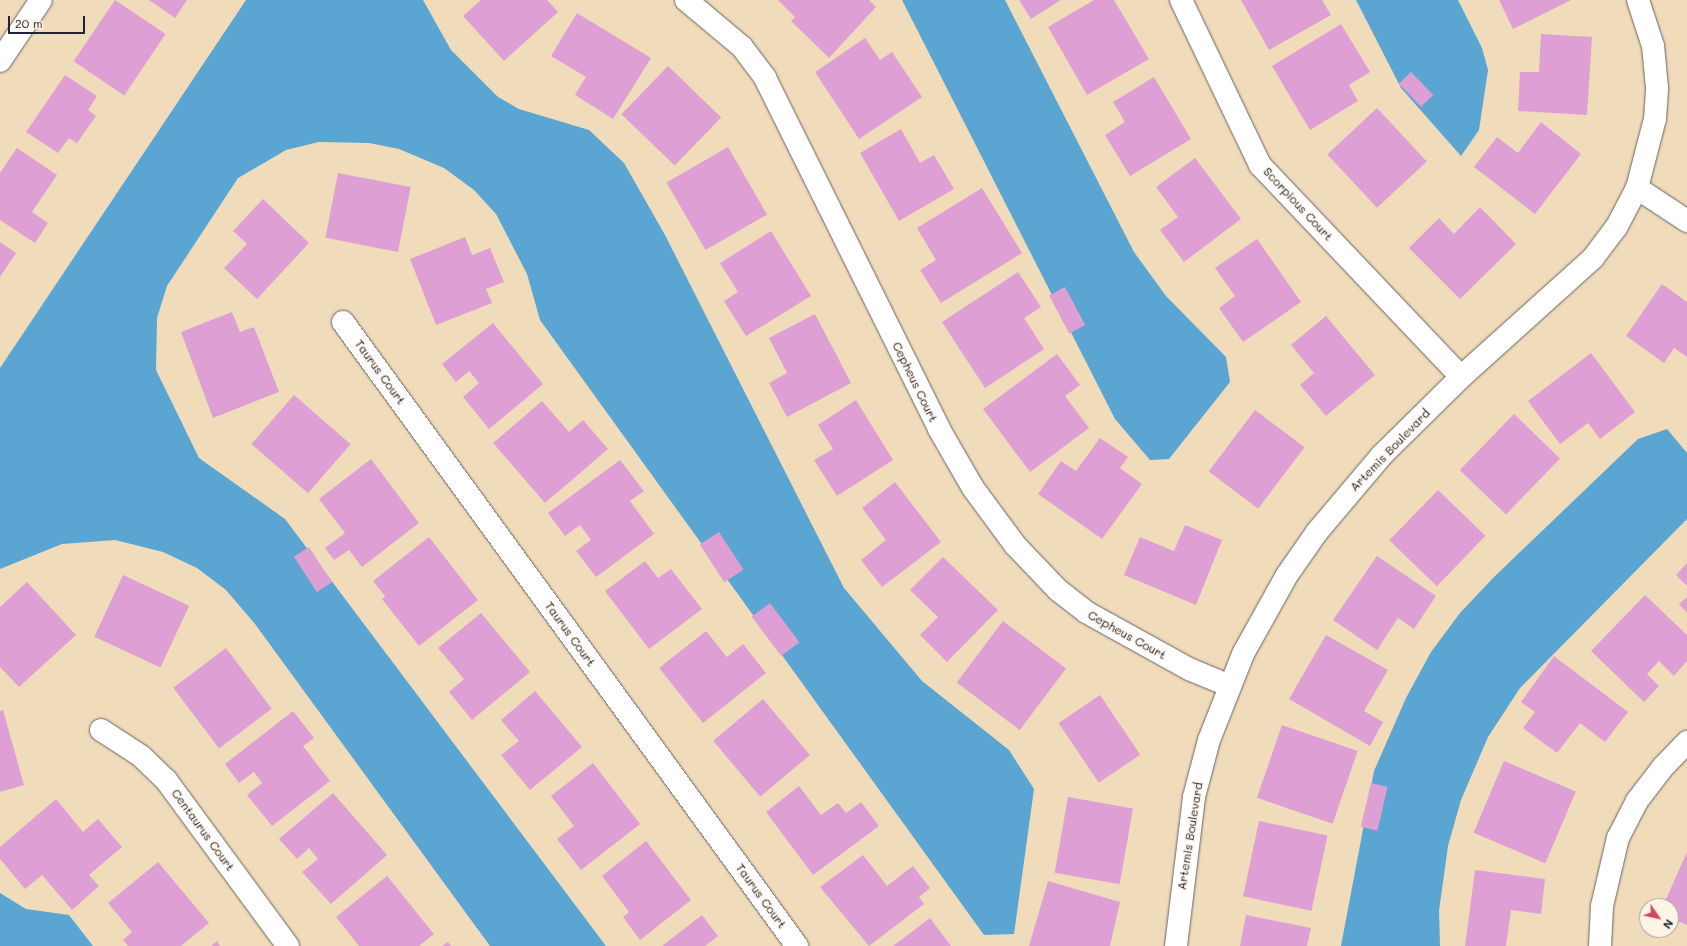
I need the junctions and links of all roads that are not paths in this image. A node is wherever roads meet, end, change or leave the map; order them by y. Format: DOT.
graph roads {
  1 [pos="41,0"];
  2 [pos="686,0"];
  3 [pos="1181,0"];
  4 [pos="1638,0"];
  5 [pos="0,61"];
  6 [pos="1637,188"];
  7 [pos="1687,221"];
  8 [pos="343,322"];
  9 [pos="1461,377"];
  10 [pos="1230,686"];
  11 [pos="101,730"];
  12 [pos="1687,742"];
  13 [pos="288,946"];
  14 [pos="798,946"];
  15 [pos="1176,946"];
  16 [pos="1600,946"];
  1 -- 5 [label="street"];
  2 -- 10 [label="street, Cepheus Court"];
  3 -- 9 [label="street, Scorpious Court"];
  4 -- 6 [label="street, Artemis Boulevard"];
  6 -- 7 [label="street"];
  6 -- 9 [label="street, Artemis Boulevard"];
  8 -- 14 [label="street, Taurus Court"];
  9 -- 10 [label="street, Artemis Boulevard"];
  10 -- 15 [label="street, Artemis Boulevard"];
  11 -- 13 [label="street, Centaurus Court"];
  12 -- 16 [label="street"];
}
